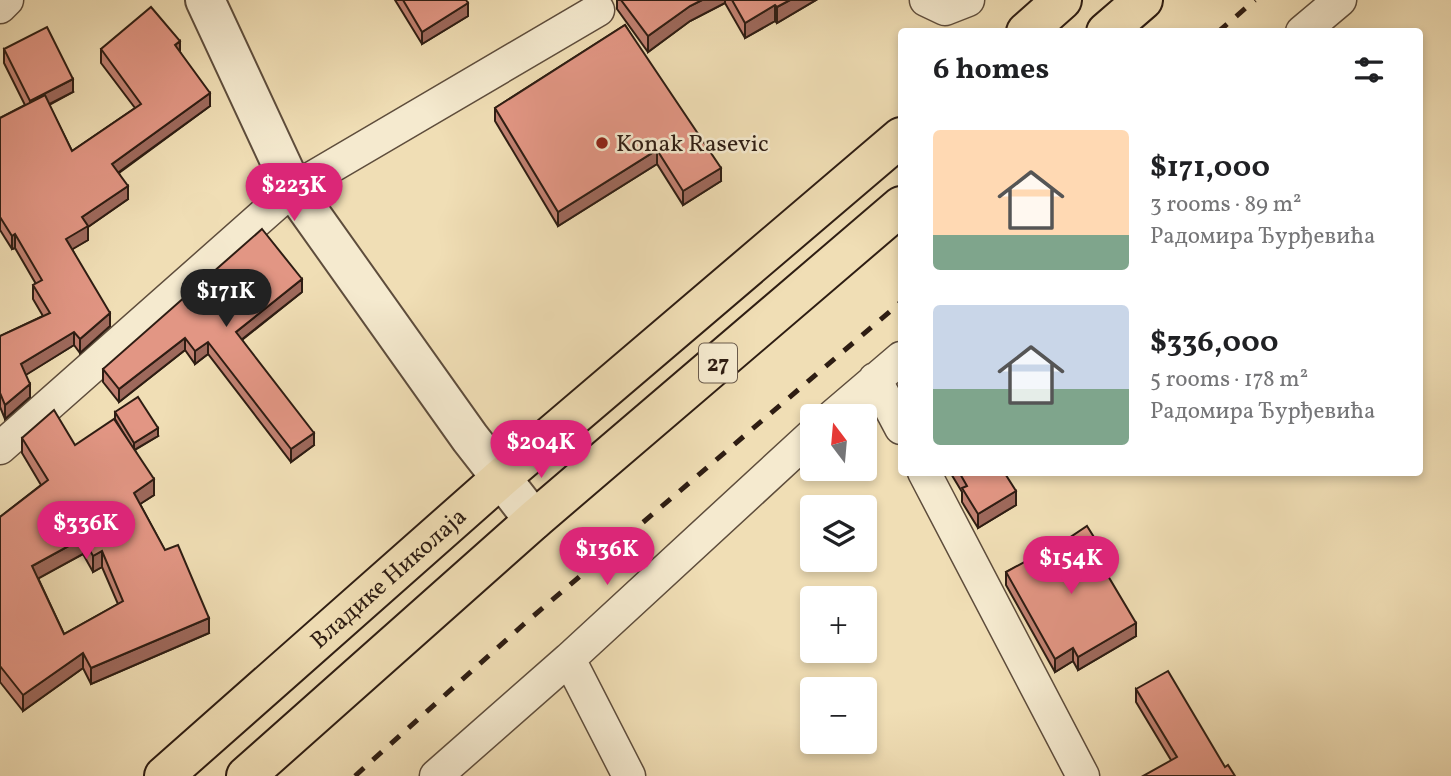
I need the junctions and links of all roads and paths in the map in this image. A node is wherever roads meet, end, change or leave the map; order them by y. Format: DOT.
graph roads {
  1 [pos="7,0"];
  2 [pos="205,0"];
  3 [pos="926,0"];
  4 [pos="968,0"];
  5 [pos="1062,0"];
  6 [pos="1143,0"];
  7 [pos="1340,0"];
  8 [pos="0,7"];
  9 [pos="598,10"];
  10 [pos="1030,28"];
  11 [pos="1111,28"];
  12 [pos="1307,28"];
  13 [pos="898,140"];
  14 [pos="293,189"];
  15 [pos="898,209"];
  16 [pos="898,361"];
  17 [pos="876,379"];
  18 [pos="847,404"];
  19 [pos="898,422"];
  20 [pos="800,446"];
  21 [pos="0,448"];
  22 [pos="926,476"];
  23 [pos="501,478"];
  24 [pos="534,520"];
  25 [pos="569,659"];
  26 [pos="164,776"];
  27 [pos="246,776"];
  28 [pos="436,776"];
  29 [pos="629,776"];
  30 [pos="1083,776"];
  1 -- 8 [label="street"];
  2 -- 14 [label="street"];
  3 -- 4 [label="street"];
  5 -- 10 [label="main road"];
  6 -- 11 [label="main road"];
  7 -- 12 [label="street"];
  9 -- 14 [label="street"];
  13 -- 23 [label="main road, Владике Николаја / 27"];
  14 -- 21 [label="street"];
  14 -- 23 [label="street"];
  15 -- 24 [label="main road, 27"];
  16 -- 17 [label="street"];
  17 -- 18 [label="street"];
  17 -- 19 [label="street"];
  20 -- 25 [label="street"];
  22 -- 30 [label="street"];
  23 -- 24 [label="street"];
  23 -- 26 [label="main road, Владике Николаја / 27"];
  24 -- 27 [label="main road, 27"];
  25 -- 28 [label="street"];
  25 -- 29 [label="street"];
}
